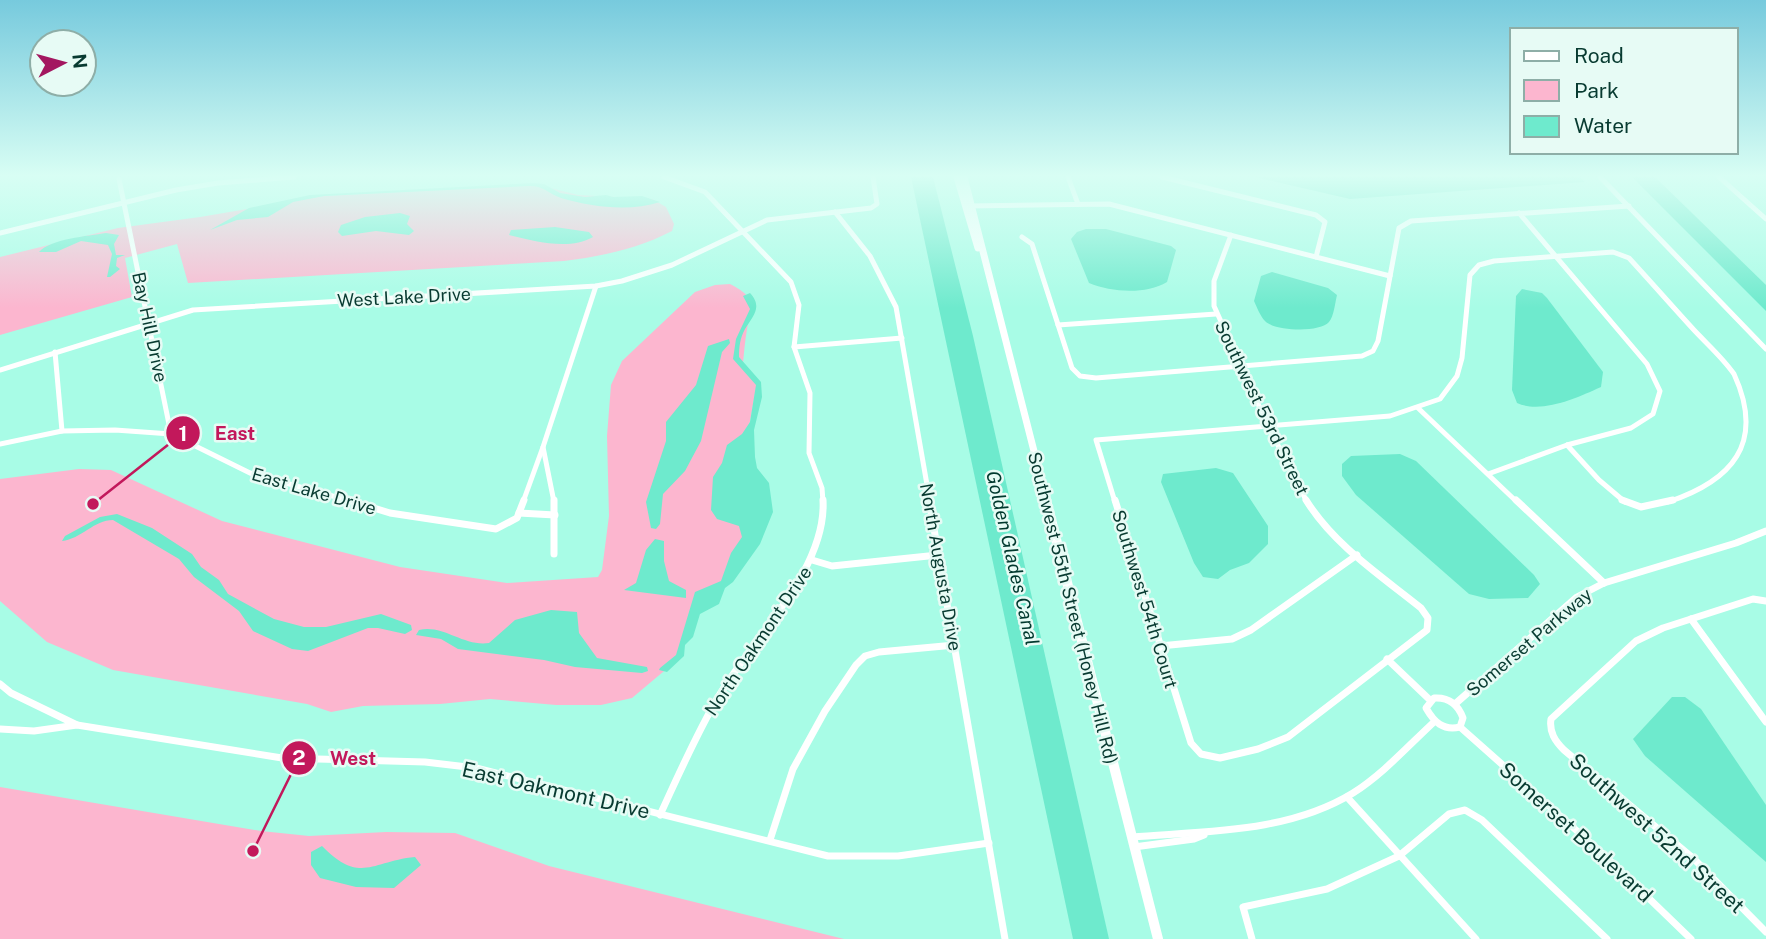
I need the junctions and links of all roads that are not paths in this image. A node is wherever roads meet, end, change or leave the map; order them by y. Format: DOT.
graph roads {
  1 [pos="51,221"];
  2 [pos="126,221"];
  3 [pos="732,221"];
  4 [pos="765,221"];
  5 [pos="843,221"];
  6 [pos="972,221"];
  7 [pos="1175,221"];
  8 [pos="1324,221"];
  9 [pos="1425,221"];
  10 [pos="1526,221"];
  11 [pos="1643,221"];
  12 [pos="743,232"];
  13 [pos="0,233"];
  14 [pos="1231,235"];
  15 [pos="1022,237"];
  16 [pos="1557,256"];
  17 [pos="1316,257"];
  18 [pos="1390,276"];
  19 [pos="596,286"];
  20 [pos="1216,314"];
  21 [pos="148,322"];
  22 [pos="1058,325"];
  23 [pos="901,338"];
  24 [pos="794,347"];
  25 [pos="1766,349"];
  26 [pos="55,352"];
  27 [pos="1242,367"];
  28 [pos="0,370"];
  29 [pos="1418,408"];
  30 [pos="1270,426"];
  31 [pos="62,431"];
  32 [pos="172,434"];
  33 [pos="0,444"];
  34 [pos="1567,445"];
  35 [pos="543,447"];
  36 [pos="1488,474"];
  37 [pos="519,513"];
  38 [pos="555,514"];
  39 [pos="1766,531"];
  40 [pos="554,554"];
  41 [pos="938,555"];
  42 [pos="1357,555"];
  43 [pos="812,560"];
  44 [pos="1604,583"];
  45 [pos="1765,601"];
  46 [pos="1692,619"];
  47 [pos="955,645"];
  48 [pos="1160,646"];
  49 [pos="1387,659"];
  50 [pos="0,684"];
  51 [pos="1430,700"];
  52 [pos="1455,704"];
  53 [pos="1434,722"];
  54 [pos="1766,722"];
  55 [pos="77,725"];
  56 [pos="1460,727"];
  57 [pos="0,729"];
  58 [pos="1347,797"];
  59 [pos="660,815"];
  60 [pos="769,840"];
  61 [pos="1133,842"];
  62 [pos="989,843"];
  63 [pos="1399,856"];
  64 [pos="1766,932"];
  65 [pos="1004,939"];
  66 [pos="1158,939"];
  67 [pos="1252,939"];
  68 [pos="1476,939"];
  69 [pos="1607,939"];
  70 [pos="1691,939"];
  1 -- 13 [label="street"];
  2 -- 21 [label="street, Bay Hill Drive"];
  3 -- 12 [label="street, North Oakmont Drive"];
  4 -- 12 [label="street, West Lake Drive"];
  5 -- 23 [label="street, North Augusta Drive"];
  6 -- 61 [label="street, Southwest 55th Street (Honey Hill Rd)"];
  7 -- 14 [label="street"];
  8 -- 17 [label="street"];
  9 -- 18 [label="street"];
  10 -- 16 [label="street"];
  11 -- 25 [label="street"];
  12 -- 19 [label="street, West Lake Drive"];
  12 -- 24 [label="street, North Oakmont Drive"];
  14 -- 17 [label="street"];
  14 -- 20 [label="street, Southwest 53rd Street"];
  15 -- 22 [label="street"];
  16 -- 29 [label="street"];
  16 -- 34 [label="street"];
  16 -- 34 [label="street"];
  17 -- 18 [label="street"];
  18 -- 27 [label="street"];
  19 -- 21 [label="street, West Lake Drive"];
  19 -- 35 [label="street"];
  20 -- 22 [label="street"];
  20 -- 27 [label="street, Southwest 53rd Street"];
  21 -- 26 [label="street, West Lake Drive"];
  21 -- 32 [label="street, Bay Hill Drive"];
  22 -- 27 [label="street"];
  23 -- 24 [label="street"];
  23 -- 41 [label="street, North Augusta Drive"];
  24 -- 43 [label="street, North Oakmont Drive"];
  26 -- 28 [label="street, West Lake Drive"];
  26 -- 31 [label="street"];
  27 -- 30 [label="street, Southwest 53rd Street"];
  29 -- 30 [label="street"];
  29 -- 36 [label="street"];
  30 -- 42 [label="street, Southwest 53rd Street"];
  30 -- 48 [label="street, Southwest 54th Court"];
  31 -- 32 [label="street, East Lake Drive"];
  31 -- 33 [label="street, East Lake Drive"];
  32 -- 37 [label="street, East Lake Drive"];
  34 -- 36 [label="street"];
  35 -- 37 [label="street"];
  35 -- 38 [label="street"];
  36 -- 44 [label="street"];
  37 -- 38 [label="street"];
  38 -- 40 [label="street"];
  39 -- 44 [label="street, Somerset Parkway"];
  41 -- 43 [label="street"];
  41 -- 47 [label="street, North Augusta Drive"];
  42 -- 48 [label="street"];
  42 -- 49 [label="street, Southwest 53rd Street"];
  43 -- 59 [label="street, North Oakmont Drive"];
  44 -- 52 [label="street, Somerset Parkway"];
  45 -- 46 [label="street"];
  46 -- 54 [label="street"];
  46 -- 64 [label="street, Southwest 52nd Street"];
  47 -- 60 [label="street"];
  47 -- 62 [label="street, North Augusta Drive"];
  48 -- 49 [label="street, Southwest 54th Court"];
  49 -- 51 [label="street"];
  50 -- 55 [label="street, East Oakmont Drive"];
  51 -- 52 [label="street"];
  51 -- 53 [label="street"];
  52 -- 56 [label="street"];
  53 -- 56 [label="street"];
  53 -- 58 [label="street"];
  55 -- 57 [label="street, East Oakmont Drive"];
  55 -- 59 [label="street, East Oakmont Drive"];
  56 -- 70 [label="street, Somerset Boulevard"];
  58 -- 61 [label="street"];
  58 -- 63 [label="street"];
  59 -- 60 [label="street, East Oakmont Drive"];
  60 -- 62 [label="street, East Oakmont Drive"];
  61 -- 66 [label="street, Southwest 55th Street (Honey Hill Rd)"];
  62 -- 65 [label="street, North Augusta Drive"];
  63 -- 67 [label="street"];
  63 -- 68 [label="street"];
  63 -- 69 [label="street"];
}
